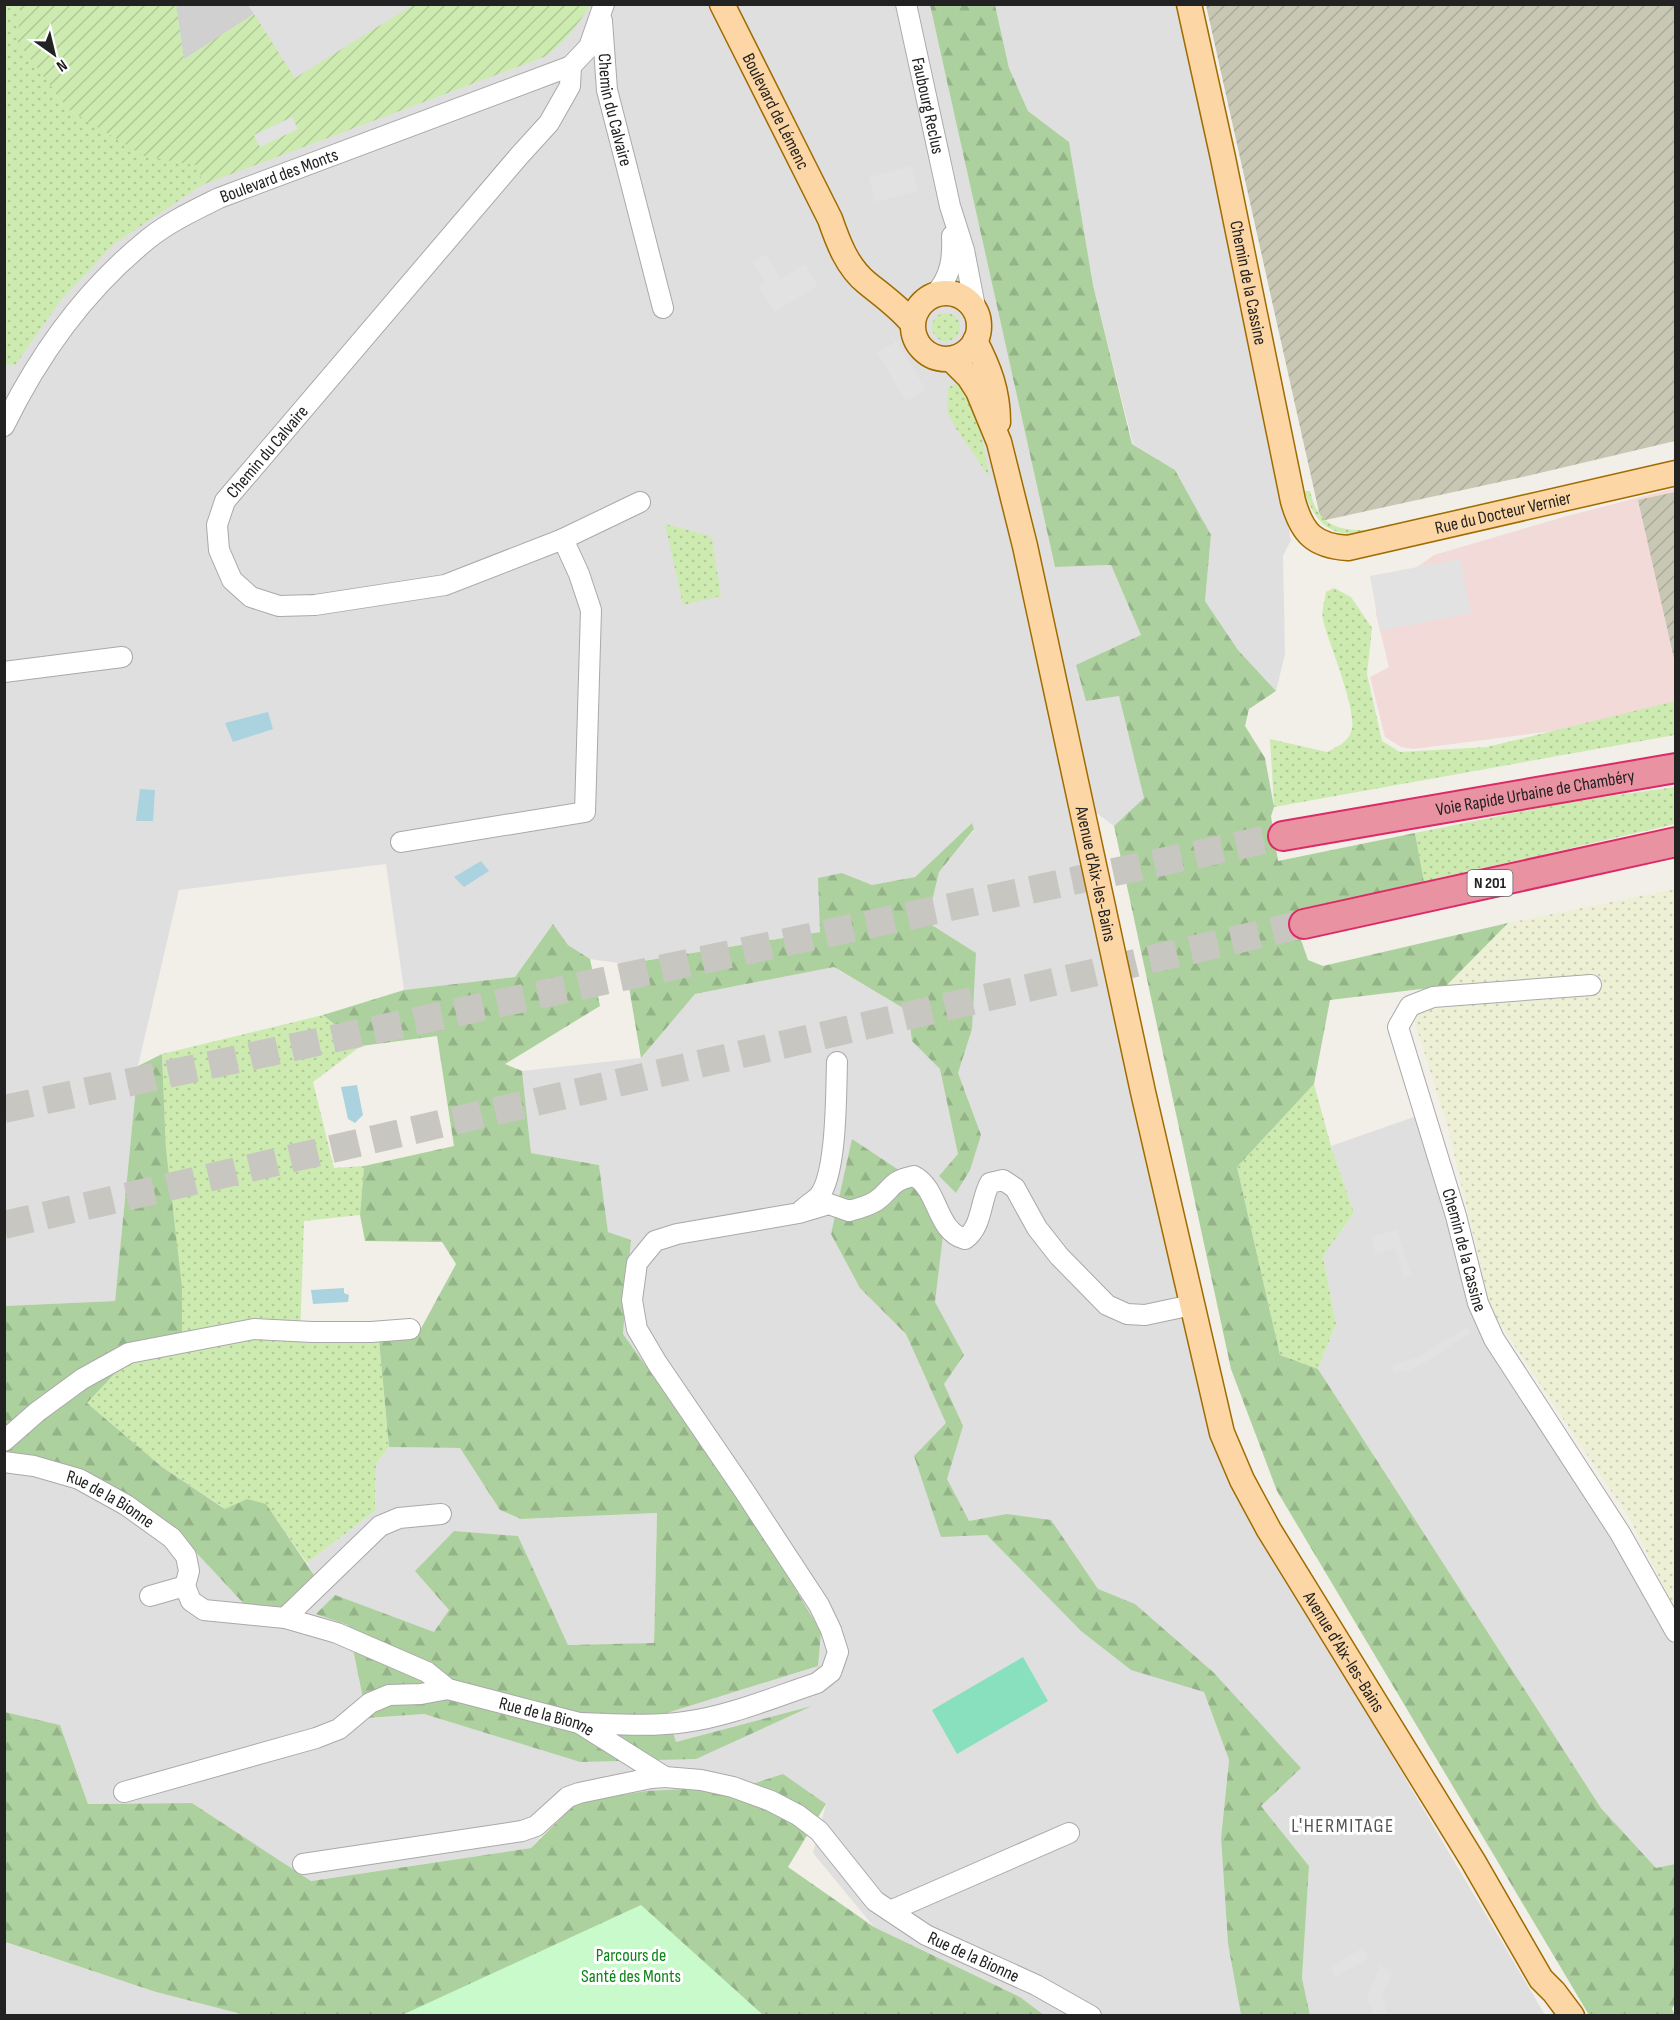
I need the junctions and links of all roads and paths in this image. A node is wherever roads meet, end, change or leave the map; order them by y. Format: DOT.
graph roads {
  1 [pos="722,4"];
  2 [pos="906,4"];
  3 [pos="1189,4"];
  4 [pos="603,9"];
  5 [pos="571,66"];
  6 [pos="950,206"];
  7 [pos="830,219"];
  8 [pos="931,296"];
  9 [pos="663,308"];
  10 [pos="976,312"];
  11 [pos="912,323"];
  12 [pos="975,342"];
  13 [pos="951,359"];
  14 [pos="4,426"];
  15 [pos="999,442"];
  16 [pos="1676,473"];
  17 [pos="640,502"];
  18 [pos="563,539"];
  19 [pos="1330,547"];
  20 [pos="122,657"];
  21 [pos="4,672"];
  22 [pos="1676,767"];
  23 [pos="1283,836"];
  24 [pos="401,842"];
  25 [pos="1676,842"];
  26 [pos="1304,924"];
  27 [pos="1591,985"];
  28 [pos="837,1062"];
  29 [pos="799,1212"];
  30 [pos="1192,1305"];
  31 [pos="410,1329"];
  32 [pos="4,1441"];
  33 [pos="4,1462"];
  34 [pos="441,1514"];
  35 [pos="185,1586"];
  36 [pos="150,1596"];
  37 [pos="285,1618"];
  38 [pos="1676,1632"];
  39 [pos="448,1689"];
  40 [pos="579,1723"];
  41 [pos="665,1777"];
  42 [pos="124,1792"];
  43 [pos="1069,1833"];
  44 [pos="303,1864"];
  45 [pos="890,1911"];
  46 [pos="1541,1978"];
  47 [pos="1091,2016"];
  48 [pos="1552,2016"];
  49 [pos="1572,2016"];
  1 -- 7 [label="main road, Boulevard de Lémenc"];
  2 -- 6 [label="street, Faubourg Reclus"];
  3 -- 19 [label="main road, Chemin de la Cassine"];
  4 -- 5 [label="street, Boulevard des Monts"];
  4 -- 9 [label="street, Chemin du Calvaire"];
  5 -- 14 [label="street, Boulevard des Monts"];
  5 -- 18 [label="street, Chemin du Calvaire"];
  6 -- 8 [label="street, Faubourg Reclus"];
  6 -- 10 [label="street, Faubourg Reclus"];
  7 -- 8 [label="main road, Boulevard de Lémenc"];
  7 -- 11 [label="main road, Boulevard de Lémenc"];
  8 -- 10 [label="main road"];
  8 -- 11 [label="main road"];
  10 -- 12 [label="main road"];
  11 -- 13 [label="main road"];
  12 -- 13 [label="main road"];
  12 -- 15 [label="main road, Avenue d'Aix-les-Bains"];
  13 -- 15 [label="main road, Avenue d'Aix-les-Bains"];
  15 -- 30 [label="main road, Avenue d'Aix-les-Bains"];
  16 -- 19 [label="main road, Rue du Docteur Vernier"];
  17 -- 18 [label="street, Chemin du Calvaire"];
  18 -- 24 [label="street"];
  20 -- 21 [label="street"];
  22 -- 23 [label="highway, Voie Rapide Urbaine de Chambéry"];
  25 -- 26 [label="highway, N 201"];
  27 -- 38 [label="street, Chemin de la Cassine"];
  28 -- 29 [label="street"];
  29 -- 30 [label="street"];
  29 -- 40 [label="street"];
  30 -- 46 [label="main road, Avenue d'Aix-les-Bains"];
  31 -- 32 [label="street"];
  33 -- 35 [label="street, Rue de la Bionne"];
  34 -- 37 [label="street"];
  35 -- 36 [label="street"];
  35 -- 37 [label="street, Rue de la Bionne"];
  37 -- 39 [label="street, Rue de la Bionne"];
  39 -- 40 [label="street, Rue de la Bionne"];
  39 -- 42 [label="street"];
  40 -- 41 [label="street, Rue de la Bionne"];
  41 -- 44 [label="street"];
  41 -- 45 [label="street, Rue de la Bionne"];
  43 -- 45 [label="street"];
  45 -- 47 [label="street, Rue de la Bionne"];
  46 -- 48 [label="main road, Avenue d'Aix-les-Bains"];
  46 -- 49 [label="main road, Avenue d'Aix-les-Bains"];
}
